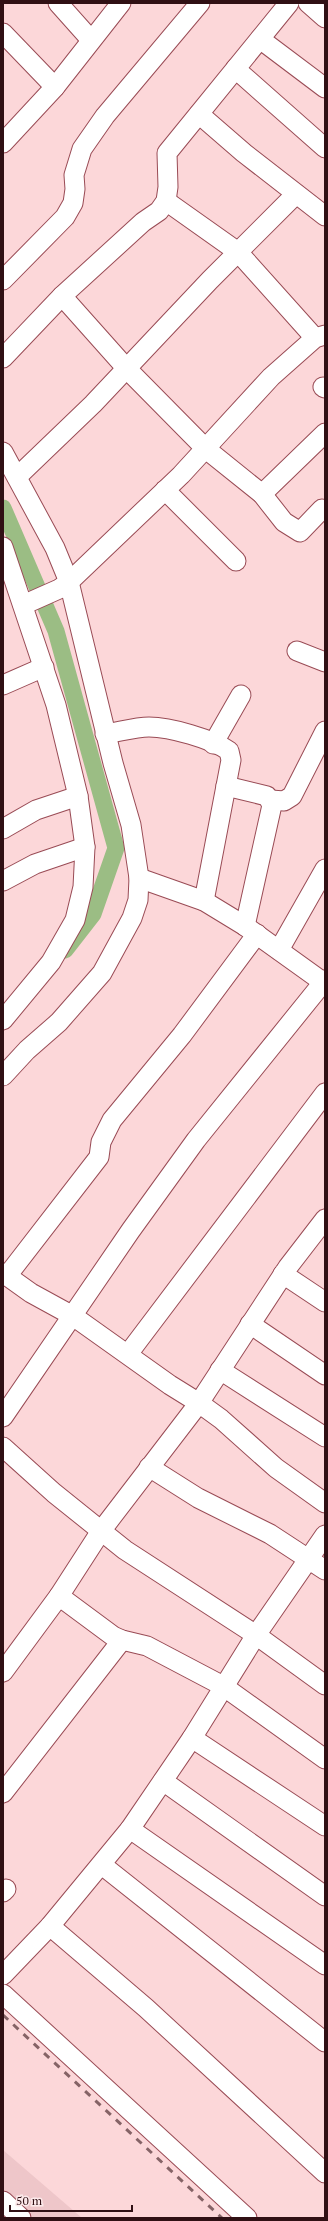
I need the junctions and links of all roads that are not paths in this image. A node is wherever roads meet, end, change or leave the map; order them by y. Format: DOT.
graph roads {
  1 [pos="58,3"];
  2 [pos="121,3"];
  3 [pos="200,3"];
  4 [pos="290,3"];
  5 [pos="308,3"];
  6 [pos="325,18"];
  7 [pos="3,33"];
  8 [pos="260,39"];
  9 [pos="91,40"];
  10 [pos="236,68"];
  11 [pos="55,87"];
  12 [pos="325,88"];
  13 [pos="199,114"];
  14 [pos="3,143"];
  15 [pos="325,148"];
  16 [pos="296,194"];
  17 [pos="166,201"];
  18 [pos="325,216"];
  19 [pos="238,252"];
  20 [pos="3,280"];
  21 [pos="62,296"];
  22 [pos="320,336"];
  23 [pos="3,358"];
  24 [pos="127,369"];
  25 [pos="325,433"];
  26 [pos="206,449"];
  27 [pos="3,452"];
  28 [pos="17,477"];
  29 [pos="165,490"];
  30 [pos="262,494"];
  31 [pos="322,509"];
  32 [pos="3,547"];
  33 [pos="236,561"];
  34 [pos="64,585"];
  35 [pos="28,602"];
  36 [pos="297,651"];
  37 [pos="325,662"];
  38 [pos="44,667"];
  39 [pos="3,685"];
  40 [pos="242,695"];
  41 [pos="325,731"];
  42 [pos="106,734"];
  43 [pos="213,744"];
  44 [pos="226,786"];
  45 [pos="78,796"];
  46 [pos="271,800"];
  47 [pos="3,828"];
  48 [pos="85,847"];
  49 [pos="325,869"];
  50 [pos="139,878"];
  51 [pos="3,882"];
  52 [pos="204,901"];
  53 [pos="251,930"];
  54 [pos="280,950"];
  55 [pos="324,981"];
  56 [pos="3,1020"];
  57 [pos="3,1076"];
  58 [pos="325,1094"];
  59 [pos="322,1230"];
  60 [pos="283,1274"];
  61 [pos="5,1275"];
  62 [pos="325,1302"];
  63 [pos="73,1316"];
  64 [pos="250,1324"];
  65 [pos="128,1354"];
  66 [pos="220,1370"];
  67 [pos="325,1375"];
  68 [pos="199,1403"];
  69 [pos="3,1417"];
  70 [pos="325,1437"];
  71 [pos="4,1449"];
  72 [pos="149,1467"];
  73 [pos="325,1504"];
  74 [pos="101,1530"];
  75 [pos="325,1535"];
  76 [pos="309,1560"];
  77 [pos="325,1570"];
  78 [pos="59,1596"];
  79 [pos="256,1635"];
  80 [pos="122,1640"];
  81 [pos="3,1672"];
  82 [pos="325,1685"];
  83 [pos="223,1686"];
  84 [pos="192,1738"];
  85 [pos="325,1758"];
  86 [pos="163,1781"];
  87 [pos="3,1793"];
  88 [pos="325,1826"];
  89 [pos="130,1829"];
  90 [pos="102,1865"];
  91 [pos="325,1896"];
  92 [pos="50,1926"];
  93 [pos="325,1965"];
  94 [pos="3,1975"];
  95 [pos="3,1994"];
  96 [pos="325,2042"];
  97 [pos="325,2173"];
  98 [pos="3,2201"];
  99 [pos="21,2218"];
  100 [pos="247,2218"];
  1 -- 9 [label="street"];
  2 -- 9 [label="street"];
  3 -- 20 [label="street"];
  4 -- 8 [label="street"];
  5 -- 6 [label="street"];
  7 -- 11 [label="street"];
  8 -- 10 [label="street"];
  8 -- 12 [label="street"];
  9 -- 11 [label="street"];
  10 -- 13 [label="street"];
  10 -- 15 [label="street"];
  11 -- 14 [label="street"];
  13 -- 16 [label="street"];
  13 -- 17 [label="street"];
  16 -- 18 [label="street"];
  16 -- 19 [label="street"];
  17 -- 19 [label="street"];
  17 -- 21 [label="street"];
  19 -- 22 [label="street"];
  19 -- 24 [label="street"];
  21 -- 23 [label="street"];
  21 -- 24 [label="street"];
  22 -- 26 [label="street"];
  24 -- 26 [label="street"];
  24 -- 28 [label="street"];
  25 -- 30 [label="street"];
  26 -- 29 [label="street"];
  26 -- 30 [label="street"];
  27 -- 28 [label="street"];
  28 -- 34 [label="street"];
  29 -- 33 [label="street"];
  29 -- 34 [label="street"];
  30 -- 31 [label="street"];
  32 -- 35 [label="street"];
  34 -- 35 [label="street"];
  34 -- 42 [label="street"];
  35 -- 38 [label="street"];
  36 -- 37 [label="street"];
  38 -- 39 [label="street"];
  38 -- 45 [label="street"];
  40 -- 43 [label="street"];
  41 -- 46 [label="street"];
  42 -- 43 [label="street"];
  42 -- 50 [label="street"];
  43 -- 44 [label="street"];
  44 -- 46 [label="street"];
  44 -- 52 [label="street"];
  45 -- 47 [label="street"];
  45 -- 48 [label="street"];
  46 -- 53 [label="street"];
  48 -- 51 [label="street"];
  48 -- 56 [label="street"];
  49 -- 54 [label="street"];
  50 -- 52 [label="street"];
  50 -- 57 [label="street"];
  52 -- 53 [label="street"];
  53 -- 54 [label="street"];
  53 -- 61 [label="street"];
  54 -- 55 [label="street"];
  55 -- 63 [label="street"];
  58 -- 65 [label="street"];
  59 -- 60 [label="street"];
  60 -- 62 [label="street"];
  60 -- 64 [label="street"];
  61 -- 63 [label="street"];
  63 -- 65 [label="street"];
  63 -- 69 [label="street"];
  64 -- 66 [label="street"];
  64 -- 67 [label="street"];
  65 -- 68 [label="street"];
  66 -- 68 [label="street"];
  66 -- 70 [label="street"];
  68 -- 72 [label="street"];
  68 -- 73 [label="street"];
  71 -- 74 [label="street"];
  72 -- 74 [label="street"];
  72 -- 76 [label="street"];
  74 -- 78 [label="street"];
  74 -- 79 [label="street"];
  75 -- 76 [label="street"];
  76 -- 77 [label="street"];
  76 -- 79 [label="street"];
  78 -- 80 [label="street"];
  78 -- 81 [label="street"];
  79 -- 82 [label="street"];
  79 -- 83 [label="street"];
  80 -- 83 [label="street"];
  80 -- 87 [label="street"];
  83 -- 84 [label="street"];
  83 -- 85 [label="street"];
  84 -- 86 [label="street"];
  84 -- 88 [label="street"];
  86 -- 89 [label="street"];
  86 -- 91 [label="street"];
  89 -- 90 [label="street"];
  89 -- 93 [label="street"];
  90 -- 92 [label="street"];
  90 -- 96 [label="street"];
  92 -- 94 [label="street"];
  92 -- 97 [label="street"];
  95 -- 100 [label="street"];
  98 -- 99 [label="street"];
}
